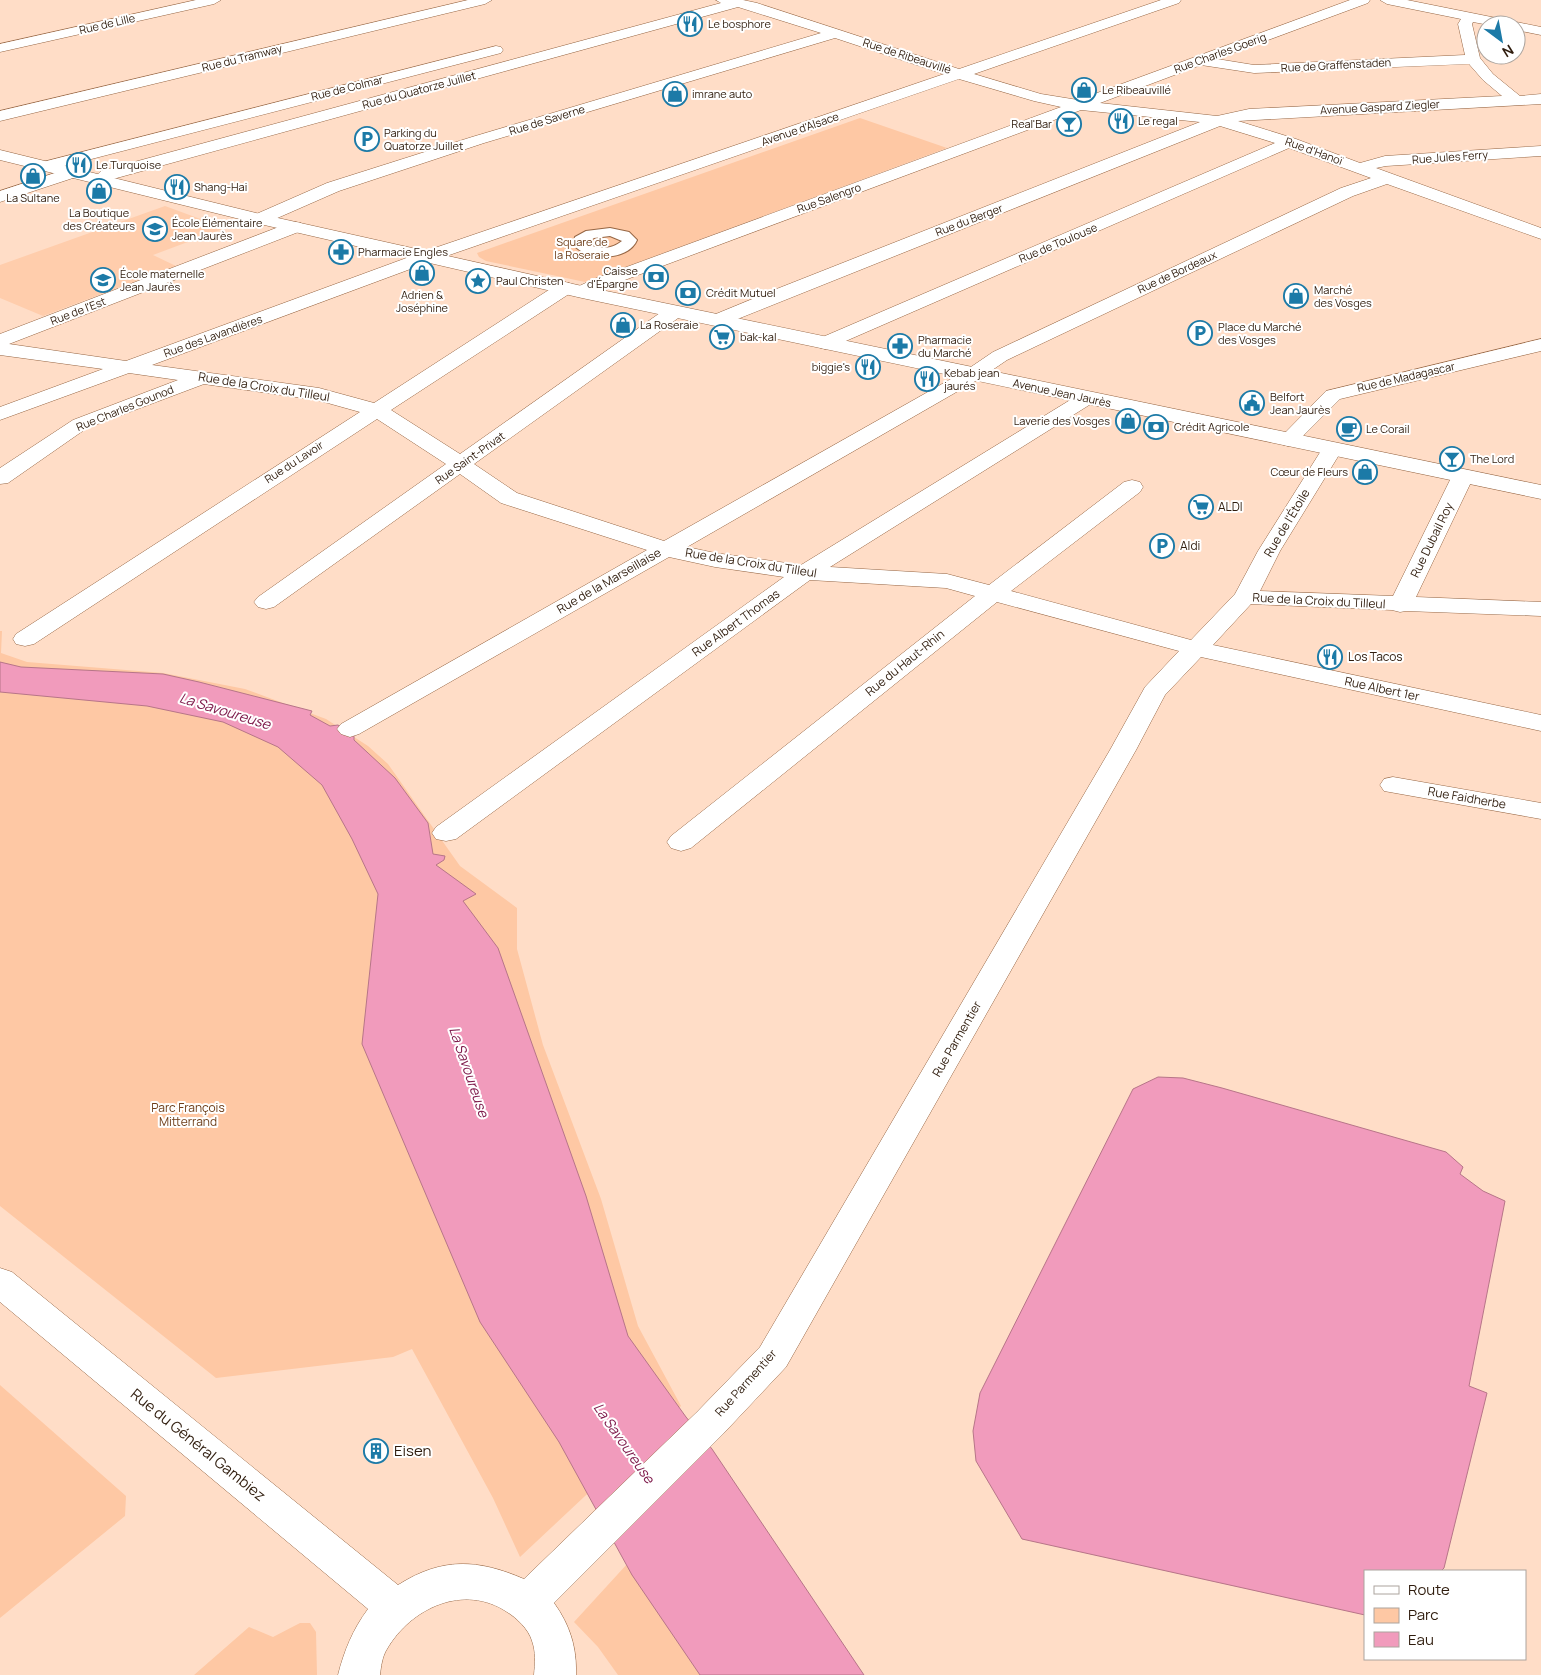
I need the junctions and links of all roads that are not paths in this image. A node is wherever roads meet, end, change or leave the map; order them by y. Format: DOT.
graph roads {
  1 [pos="214,0"];
  2 [pos="485,0"];
  3 [pos="1174,0"];
  4 [pos="1363,0"];
  5 [pos="1388,0"];
  6 [pos="729,1"];
  7 [pos="1469,17"];
  8 [pos="1476,18"];
  9 [pos="1526,28"];
  10 [pos="1541,32"];
  11 [pos="837,33"];
  12 [pos="510,46"];
  13 [pos="0,48"];
  14 [pos="1473,58"];
  15 [pos="1200,61"];
  16 [pos="961,73"];
  17 [pos="1541,100"];
  18 [pos="1517,101"];
  19 [pos="1077,105"];
  20 [pos="0,116"];
  21 [pos="1221,121"];
  22 [pos="1290,142"];
  23 [pos="1541,151"];
  24 [pos="1510,153"];
  25 [pos="0,155"];
  26 [pos="1541,164"];
  27 [pos="45,166"];
  28 [pos="1359,168"];
  29 [pos="70,173"];
  30 [pos="1387,178"];
  31 [pos="101,179"];
  32 [pos="0,197"];
  33 [pos="260,219"];
  34 [pos="295,227"];
  35 [pos="1541,234"];
  36 [pos="426,257"];
  37 [pos="573,290"];
  38 [pos="674,312"];
  39 [pos="718,320"];
  40 [pos="0,341"];
  41 [pos="825,343"];
  42 [pos="1541,346"];
  43 [pos="0,349"];
  44 [pos="132,367"];
  45 [pos="972,375"];
  46 [pos="204,378"];
  47 [pos="1087,398"];
  48 [pos="376,410"];
  49 [pos="0,414"];
  50 [pos="1288,440"];
  51 [pos="1331,450"];
  52 [pos="460,465"];
  53 [pos="1463,476"];
  54 [pos="0,478"];
  55 [pos="1132,487"];
  56 [pos="1541,492"];
  57 [pos="666,549"];
  58 [pos="806,573"];
  59 [pos="994,593"];
  60 [pos="1245,597"];
  61 [pos="266,602"];
  62 [pos="1400,605"];
  63 [pos="1541,609"];
  64 [pos="25,638"];
  65 [pos="1194,648"];
  66 [pos="1541,723"];
  67 [pos="350,729"];
  68 [pos="1393,785"];
  69 [pos="1541,811"];
  70 [pos="446,833"];
  71 [pos="681,842"];
  72 [pos="0,1282"];
  73 [pos="528,1602"];
  74 [pos="396,1608"];
  75 [pos="358,1675"];
  76 [pos="554,1675"];
  1 -- 13 [label="street, Rue de Lille"];
  2 -- 20 [label="street, Rue du Tramway"];
  3 -- 16 [label="street, Avenue d'Alsace"];
  4 -- 15 [label="street, Rue Charles Goerig"];
  5 -- 7 [label="street"];
  6 -- 11 [label="street, Rue de Ribeauvillé"];
  6 -- 31 [label="street, Rue du Quatorze Juillet"];
  7 -- 8 [label="street"];
  7 -- 14 [label="street"];
  9 -- 10 [label="street"];
  11 -- 16 [label="street, Rue de Ribeauvillé"];
  11 -- 33 [label="street, Rue de Saverne"];
  12 -- 27 [label="street, Rue de Colmar"];
  14 -- 15 [label="street, Rue de Graffenstaden"];
  14 -- 18 [label="street"];
  15 -- 19 [label="street, Rue Charles Goerig"];
  16 -- 19 [label="street, Rue de Ribeauvillé"];
  16 -- 36 [label="street, Avenue d'Alsace"];
  17 -- 18 [label="street, Avenue Gaspard Ziegler"];
  18 -- 21 [label="street, Avenue Gaspard Ziegler"];
  19 -- 21 [label="street, Rue d'Hanoï"];
  19 -- 37 [label="street, Rue Salengro"];
  21 -- 22 [label="street, Rue d'Hanoï"];
  21 -- 39 [label="street, Rue du Berger"];
  22 -- 28 [label="street, Rue d'Hanoï"];
  22 -- 41 [label="street, Rue de Toulouse"];
  23 -- 24 [label="street, Rue Jules Ferry"];
  24 -- 26 [label="street"];
  24 -- 28 [label="street, Rue Jules Ferry"];
  25 -- 27 [label="street, Avenue Jean Jaurès"];
  27 -- 29 [label="street, Avenue Jean Jaurès"];
  28 -- 30 [label="street, Rue d'Hanoï"];
  29 -- 31 [label="street, Avenue Jean Jaurès"];
  29 -- 32 [label="street"];
  30 -- 35 [label="street, Rue d'Hanoï"];
  30 -- 45 [label="street, Rue de Bordeaux"];
  31 -- 33 [label="street, Avenue Jean Jaurès"];
  33 -- 34 [label="street, Avenue Jean Jaurès"];
  34 -- 36 [label="street, Avenue Jean Jaurès"];
  34 -- 40 [label="street, Rue de l'Est"];
  36 -- 37 [label="street, Avenue Jean Jaurès"];
  36 -- 44 [label="street, Rue des Lavandières"];
  37 -- 38 [label="street, Avenue Jean Jaurès"];
  37 -- 48 [label="street, Rue du Lavoir"];
  38 -- 39 [label="street, Avenue Jean Jaurès"];
  38 -- 52 [label="street, Rue Saint-Privat"];
  39 -- 41 [label="street, Avenue Jean Jaurès"];
  41 -- 45 [label="street, Avenue Jean Jaurès"];
  42 -- 50 [label="street, Rue de Madagascar"];
  43 -- 44 [label="street, Rue de la Croix du Tilleul"];
  44 -- 46 [label="street, Rue de la Croix du Tilleul"];
  44 -- 49 [label="street, Rue des Lavandières"];
  45 -- 47 [label="street, Avenue Jean Jaurès"];
  45 -- 57 [label="street, Rue de la Marseillaise"];
  46 -- 48 [label="street, Rue de la Croix du Tilleul"];
  46 -- 54 [label="street, Rue Charles Gounod"];
  47 -- 50 [label="street, Avenue Jean Jaurès"];
  47 -- 58 [label="street, Rue Albert Thomas"];
  48 -- 52 [label="street, Rue de la Croix du Tilleul"];
  48 -- 64 [label="street, Rue du Lavoir"];
  50 -- 51 [label="street, Avenue Jean Jaurès"];
  51 -- 53 [label="street, Avenue Jean Jaurès"];
  51 -- 60 [label="street, Rue de l'Étoile"];
  52 -- 57 [label="street, Rue de la Croix du Tilleul"];
  52 -- 61 [label="street, Rue Saint-Privat"];
  53 -- 56 [label="street, Avenue Jean Jaurès"];
  53 -- 62 [label="street, Rue Dubail Roy"];
  55 -- 59 [label="street, Rue du Haut-Rhin"];
  57 -- 58 [label="street, Rue de la Croix du Tilleul"];
  57 -- 67 [label="street, Rue de la Marseillaise"];
  58 -- 59 [label="street, Rue de la Croix du Tilleul"];
  58 -- 70 [label="street, Rue Albert Thomas"];
  59 -- 65 [label="street, Rue de la Croix du Tilleul"];
  59 -- 71 [label="street, Rue du Haut-Rhin"];
  60 -- 62 [label="street, Rue de la Croix du Tilleul"];
  60 -- 65 [label="street, Rue de la Croix du Tilleul"];
  62 -- 63 [label="street, Rue de la Croix du Tilleul"];
  65 -- 66 [label="street, Rue Albert 1er"];
  65 -- 73 [label="street, Rue Parmentier"];
  68 -- 69 [label="street, Rue Faidherbe"];
  72 -- 74 [label="street, Rue du Général Gambiez"];
  73 -- 74 [label="street"];
  73 -- 76 [label="street"];
  74 -- 75 [label="street"];
}
